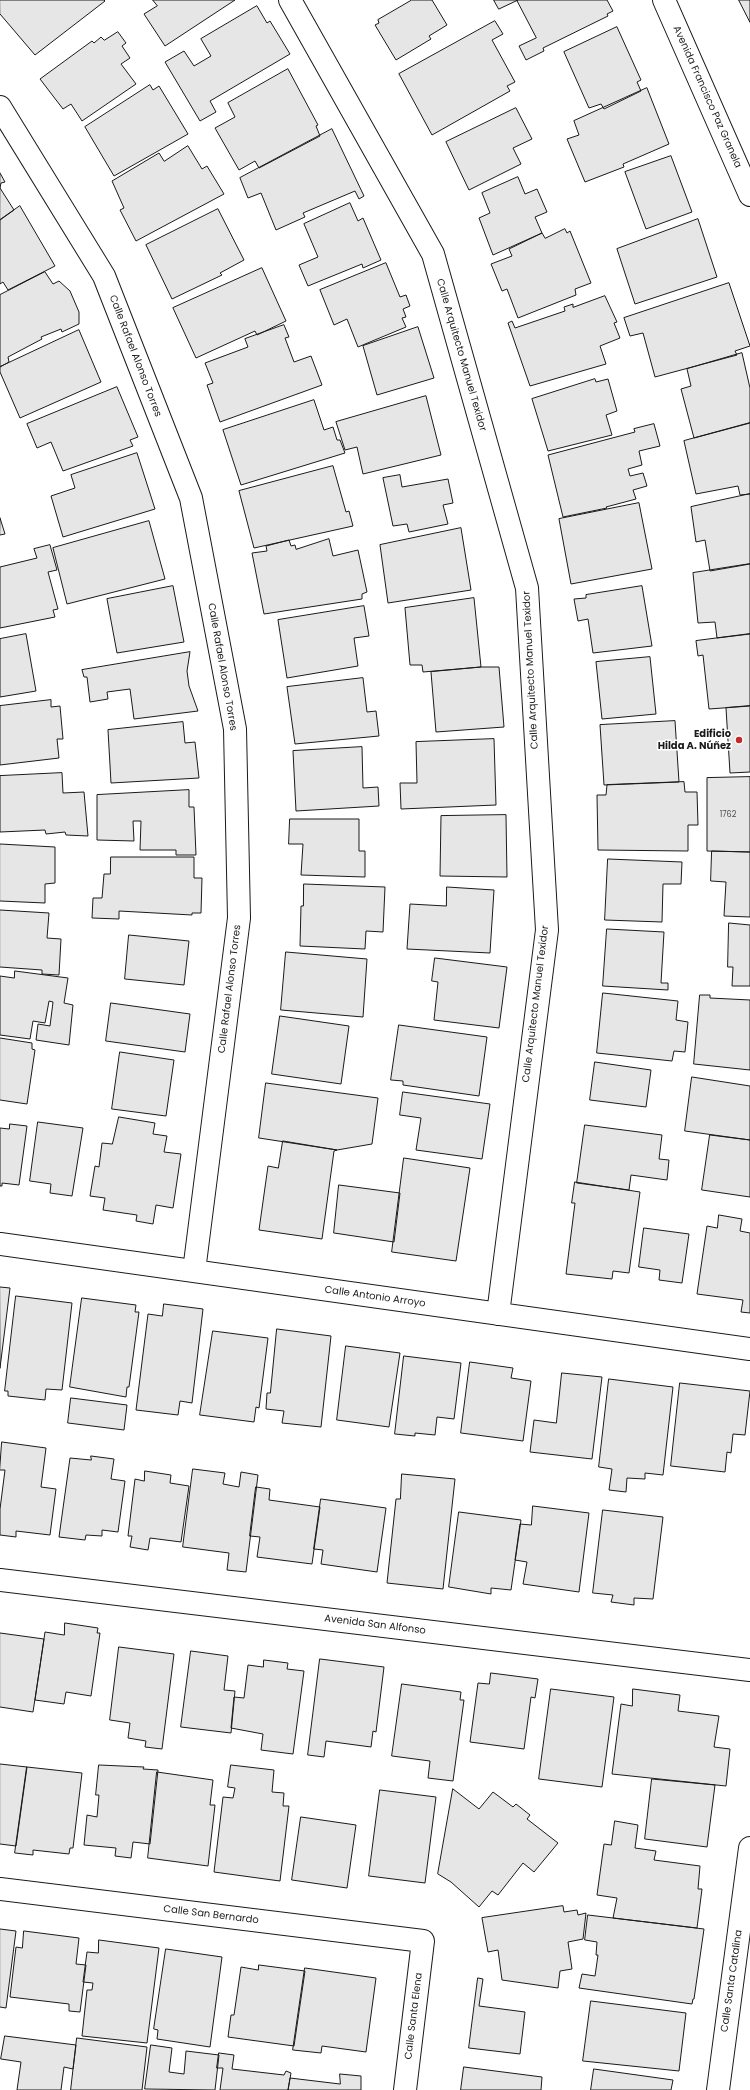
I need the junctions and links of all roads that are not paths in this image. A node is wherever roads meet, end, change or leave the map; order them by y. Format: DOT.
graph roads {
  1 [pos="290,0"];
  2 [pos="664,0"];
  3 [pos="0,107"];
  4 [pos="750,195"];
  5 [pos="0,1244"];
  6 [pos="194,1271"];
  7 [pos="498,1314"];
  8 [pos="750,1349"];
  9 [pos="0,1580"];
  10 [pos="750,1670"];
  11 [pos="750,1848"];
  12 [pos="0,1889"];
  13 [pos="423,1942"];
  14 [pos="405,2090"];
  15 [pos="718,2090"];
  1 -- 7 [label="street, Calle Arquitecto Manuel Texidor"];
  2 -- 4 [label="street, Avenida Francisco Paz Granela"];
  3 -- 6 [label="street, Calle Rafael Alonso Torres"];
  5 -- 6 [label="street, Calle Antonio Arroyo"];
  6 -- 7 [label="street, Calle Antonio Arroyo"];
  7 -- 8 [label="street, Calle Antonio Arroyo"];
  9 -- 10 [label="street, Avenida San Alfonso"];
  11 -- 15 [label="street, Calle Santa Catalina"];
  12 -- 13 [label="street, Calle San Bernardo"];
  13 -- 14 [label="street, Calle Santa Elena"];
}
